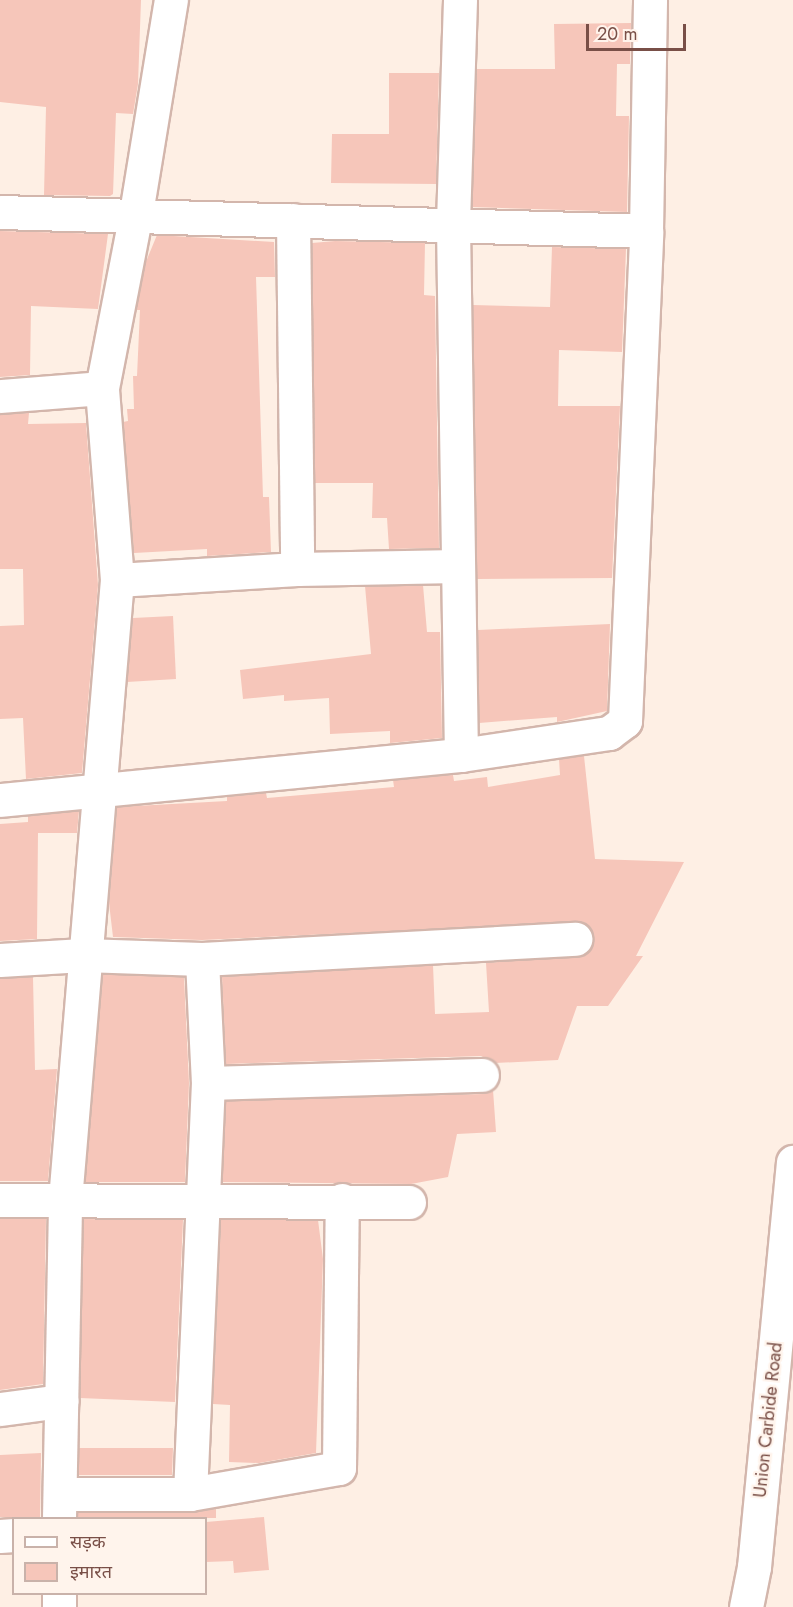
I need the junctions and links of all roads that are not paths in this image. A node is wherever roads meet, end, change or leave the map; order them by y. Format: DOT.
graph roads {
  1 [pos="171,0"];
  2 [pos="460,0"];
  3 [pos="650,0"];
  4 [pos="0,212"];
  5 [pos="136,213"];
  6 [pos="293,220"];
  7 [pos="453,225"];
  8 [pos="646,231"];
  9 [pos="102,388"];
  10 [pos="0,396"];
  11 [pos="458,566"];
  12 [pos="297,569"];
  13 [pos="117,580"];
  14 [pos="461,755"];
  15 [pos="99,792"];
  16 [pos="0,800"];
  17 [pos="575,939"];
  18 [pos="83,955"];
  19 [pos="202,959"];
  20 [pos="0,960"];
  21 [pos="482,1075"];
  22 [pos="208,1083"];
  23 [pos="793,1161"];
  24 [pos="0,1200"];
  25 [pos="65,1200"];
  26 [pos="201,1200"];
  27 [pos="342,1200"];
  28 [pos="409,1202"];
  29 [pos="61,1401"];
  30 [pos="0,1409"];
  31 [pos="190,1494"];
  32 [pos="59,1506"];
  33 [pos="746,1607"];
  1 -- 5 [label="street"];
  2 -- 7 [label="street"];
  3 -- 8 [label="street"];
  4 -- 5 [label="street"];
  5 -- 6 [label="street"];
  5 -- 9 [label="street"];
  6 -- 7 [label="street"];
  6 -- 12 [label="street"];
  7 -- 8 [label="street"];
  7 -- 11 [label="street"];
  8 -- 14 [label="street"];
  9 -- 10 [label="street"];
  9 -- 13 [label="street"];
  11 -- 12 [label="street"];
  11 -- 14 [label="street"];
  12 -- 13 [label="street"];
  13 -- 15 [label="street"];
  14 -- 15 [label="street"];
  15 -- 16 [label="street"];
  15 -- 18 [label="street"];
  17 -- 19 [label="street"];
  18 -- 19 [label="street"];
  18 -- 20 [label="street"];
  18 -- 25 [label="street"];
  19 -- 22 [label="street"];
  21 -- 22 [label="street"];
  22 -- 26 [label="street"];
  23 -- 33 [label="street, Union Carbide Road"];
  24 -- 25 [label="street"];
  25 -- 26 [label="street"];
  25 -- 29 [label="street"];
  26 -- 27 [label="street"];
  26 -- 31 [label="street"];
  27 -- 28 [label="street"];
  27 -- 31 [label="street"];
  29 -- 30 [label="street"];
  29 -- 32 [label="street"];
  31 -- 32 [label="street"];
}
